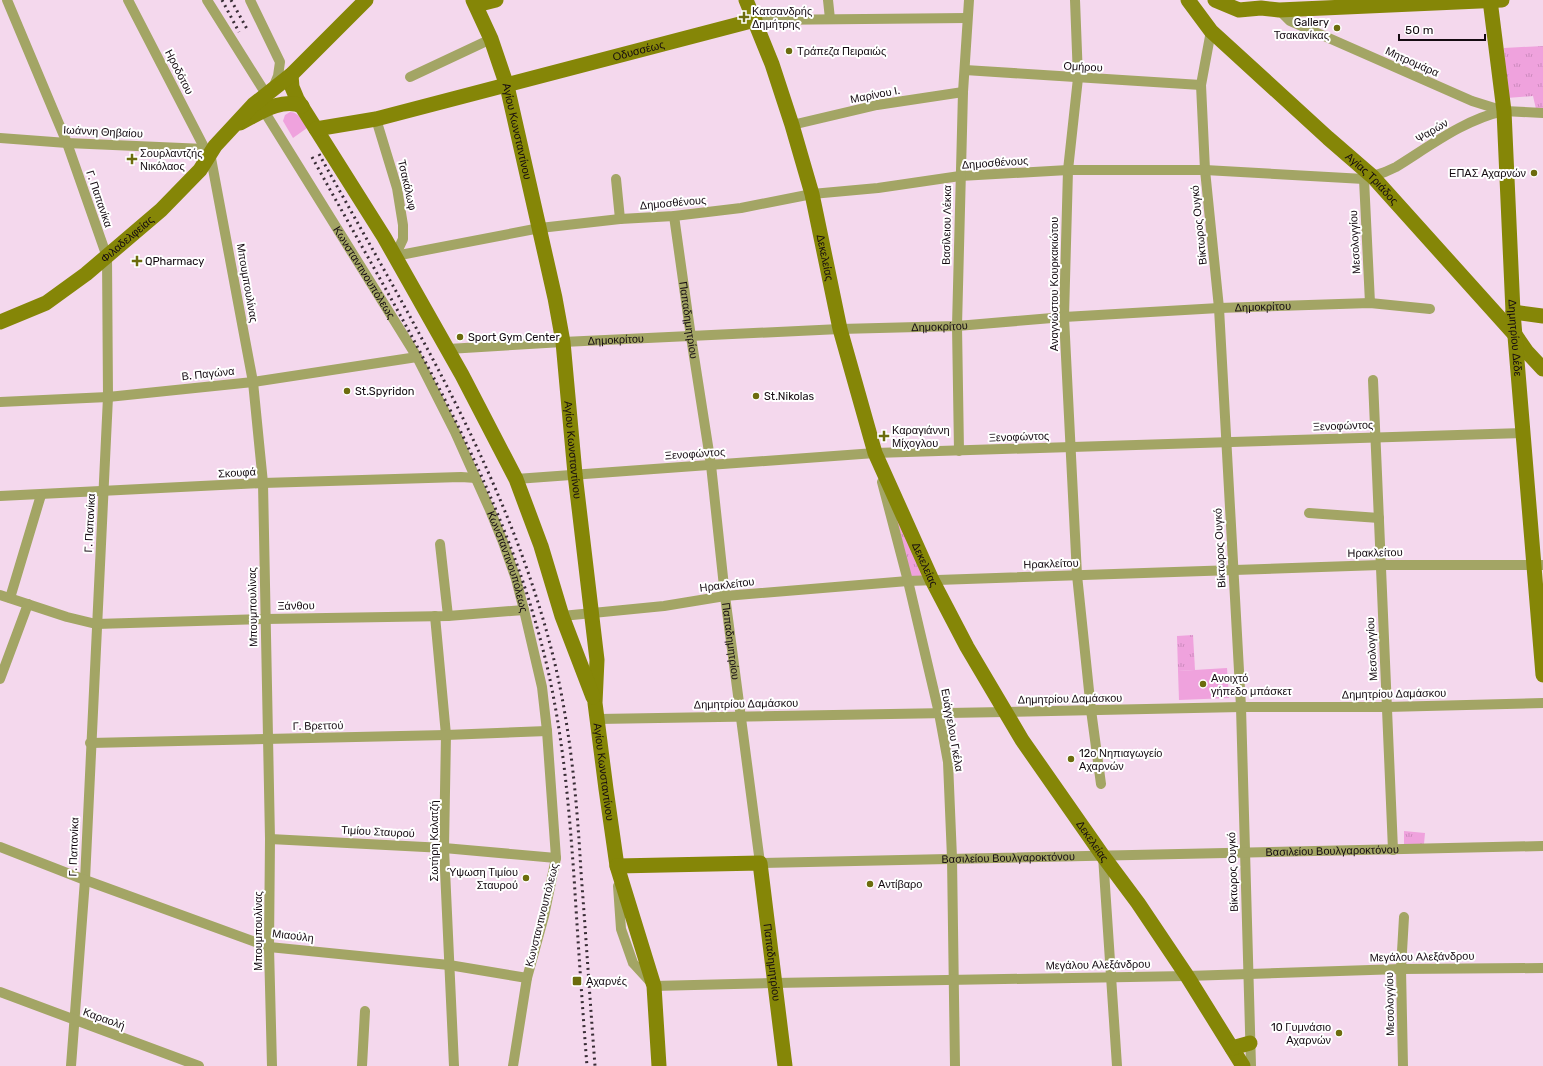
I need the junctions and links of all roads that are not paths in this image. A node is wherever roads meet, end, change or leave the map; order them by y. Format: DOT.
graph roads {
  1 [pos="7,0"];
  2 [pos="128,0"];
  3 [pos="207,0"];
  4 [pos="250,0"];
  5 [pos="366,0"];
  6 [pos="496,0"];
  7 [pos="746,0"];
  8 [pos="828,0"];
  9 [pos="969,0"];
  10 [pos="1075,0"];
  11 [pos="1188,0"];
  12 [pos="1215,0"];
  13 [pos="1494,0"];
  14 [pos="475,2"];
  15 [pos="1380,3"];
  16 [pos="1279,10"];
  17 [pos="967,18"];
  18 [pos="830,19"];
  19 [pos="755,20"];
  20 [pos="1211,31"];
  21 [pos="491,39"];
  22 [pos="965,70"];
  23 [pos="291,75"];
  24 [pos="410,77"];
  25 [pos="1078,78"];
  26 [pos="1201,85"];
  27 [pos="507,86"];
  28 [pos="269,91"];
  29 [pos="963,92"];
  30 [pos="302,106"];
  31 [pos="1504,110"];
  32 [pos="264,111"];
  33 [pos="1543,113"];
  34 [pos="376,119"];
  35 [pos="792,125"];
  36 [pos="231,128"];
  37 [pos="316,129"];
  38 [pos="0,138"];
  39 [pos="67,143"];
  40 [pos="208,151"];
  41 [pos="1068,170"];
  42 [pos="1205,170"];
  43 [pos="960,176"];
  44 [pos="1369,178"];
  45 [pos="616,179"];
  46 [pos="812,194"];
  47 [pos="674,216"];
  48 [pos="620,219"];
  49 [pos="540,228"];
  50 [pos="395,256"];
  51 [pos="107,257"];
  52 [pos="1370,303"];
  53 [pos="1219,308"];
  54 [pos="1430,309"];
  55 [pos="1513,312"];
  56 [pos="1543,316"];
  57 [pos="1064,317"];
  58 [pos="0,322"];
  59 [pos="957,326"];
  60 [pos="840,329"];
  61 [pos="1516,336"];
  62 [pos="691,337"];
  63 [pos="563,342"];
  64 [pos="448,349"];
  65 [pos="417,358"];
  66 [pos="1543,370"];
  67 [pos="1373,380"];
  68 [pos="253,382"];
  69 [pos="108,397"];
  70 [pos="0,402"];
  71 [pos="1523,433"];
  72 [pos="1375,437"];
  73 [pos="1226,442"];
  74 [pos="1071,447"];
  75 [pos="959,451"];
  76 [pos="875,453"];
  77 [pos="711,465"];
  78 [pos="575,474"];
  79 [pos="476,478"];
  80 [pos="516,479"];
  81 [pos="263,483"];
  82 [pos="103,492"];
  83 [pos="41,495"];
  84 [pos="0,496"];
  85 [pos="1309,513"];
  86 [pos="1379,518"];
  87 [pos="440,544"];
  88 [pos="1380,565"];
  89 [pos="1538,565"];
  90 [pos="1234,571"];
  91 [pos="1077,576"];
  92 [pos="932,580"];
  93 [pos="908,581"];
  94 [pos="0,595"];
  95 [pos="725,596"];
  96 [pos="10,598"];
  97 [pos="28,604"];
  98 [pos="524,610"];
  99 [pos="592,613"];
  100 [pos="435,616"];
  101 [pos="448,616"];
  102 [pos="562,616"];
  103 [pos="266,619"];
  104 [pos="96,624"];
  105 [pos="1543,675"];
  106 [pos="0,679"];
  107 [pos="595,703"];
  108 [pos="1543,703"];
  109 [pos="1241,707"];
  110 [pos="1387,707"];
  111 [pos="1091,710"];
  112 [pos="1005,712"];
  113 [pos="939,713"];
  114 [pos="742,716"];
  115 [pos="598,719"];
  116 [pos="547,731"];
  117 [pos="446,735"];
  118 [pos="267,738"];
  119 [pos="90,743"];
  120 [pos="1101,784"];
  121 [pos="270,839"];
  122 [pos="1543,846"];
  123 [pos="0,847"];
  124 [pos="444,848"];
  125 [pos="1393,850"];
  126 [pos="1245,852"];
  127 [pos="1103,856"];
  128 [pos="556,858"];
  129 [pos="952,858"];
  130 [pos="760,863"];
  131 [pos="617,866"];
  132 [pos="85,880"];
  133 [pos="1404,917"];
  134 [pos="269,947"];
  135 [pos="449,965"];
  136 [pos="1543,968"];
  137 [pos="1401,969"];
  138 [pos="1248,973"];
  139 [pos="1187,976"];
  140 [pos="1111,977"];
  141 [pos="527,978"];
  142 [pos="954,979"];
  143 [pos="774,983"];
  144 [pos="654,986"];
  145 [pos="0,992"];
  146 [pos="365,1011"];
  147 [pos="74,1021"];
  148 [pos="1250,1043"];
  149 [pos="1232,1048"];
  150 [pos="71,1066"];
  151 [pos="199,1066"];
  152 [pos="272,1066"];
  153 [pos="362,1066"];
  154 [pos="454,1066"];
  155 [pos="512,1066"];
  156 [pos="660,1066"];
  157 [pos="785,1066"];
  158 [pos="955,1066"];
  159 [pos="1117,1066"];
  160 [pos="1243,1066"];
  161 [pos="1251,1066"];
  162 [pos="1403,1066"];
  1 -- 39 [label="street, Γ. Παπανίκα"];
  2 -- 40 [label="street, Ηροδότου"];
  3 -- 28 [label="street"];
  4 -- 28 [label="street"];
  5 -- 23 [label="street, Φιλαδελφείας"];
  6 -- 14 [label="street"];
  7 -- 19 [label="street, Δεκελείας"];
  8 -- 18 [label="street"];
  9 -- 17 [label="street, Βασίλειου Λέκκα"];
  10 -- 25 [label="street, Αναγνώστου Κουρκακιώτου"];
  11 -- 20 [label="street, Αγίας Τριάδος"];
  12 -- 16 [label="street"];
  13 -- 15 [label="street"];
  13 -- 31 [label="street, Δημητρίου Δέδε"];
  14 -- 21 [label="street, Αγίου Κωνσταντίνου"];
  15 -- 16 [label="street"];
  16 -- 31 [label="street, Μητρομάρα"];
  17 -- 18 [label="street, Οδυσσέως"];
  17 -- 22 [label="street, Βασίλειου Λέκκα"];
  18 -- 19 [label="street, Οδυσσέως"];
  19 -- 27 [label="street, Οδυσσέως"];
  19 -- 35 [label="street, Δεκελείας"];
  20 -- 26 [label="street, Βίκτωρος Ουγκό"];
  20 -- 44 [label="street, Αγίας Τριάδος"];
  21 -- 24 [label="street"];
  21 -- 27 [label="street, Αγίου Κωνσταντίνου"];
  22 -- 25 [label="street, Ομήρου"];
  22 -- 29 [label="street, Βασίλειου Λέκκα"];
  23 -- 28 [label="street, Φιλαδελφείας"];
  23 -- 30 [label="street"];
  25 -- 26 [label="street, Ομήρου"];
  25 -- 41 [label="street, Αναγνώστου Κουρκακιώτου"];
  26 -- 42 [label="street, Βίκτωρος Ουγκό"];
  27 -- 34 [label="street, Οδυσσέως"];
  27 -- 49 [label="street, Αγίου Κωνσταντίνου"];
  28 -- 36 [label="street, Φιλαδελφείας"];
  29 -- 35 [label="street, Μαρίνου Ι."];
  29 -- 43 [label="street, Βασίλειου Λέκκα"];
  30 -- 32 [label="street, Φιλαδελφείας"];
  30 -- 37 [label="street"];
  31 -- 33 [label="street, Μητρομάρα"];
  31 -- 44 [label="street, Ψαρών"];
  31 -- 55 [label="street, Δημητρίου Δέδε"];
  32 -- 36 [label="street, Φιλαδελφείας"];
  32 -- 65 [label="street, Κωνσταντινουπόλεως"];
  34 -- 37 [label="street, Οδυσσέως"];
  34 -- 50 [label="street, Τσακάλωφ"];
  35 -- 46 [label="street, Δεκελείας"];
  36 -- 40 [label="street, Φιλαδελφείας"];
  37 -- 50 [label="street"];
  38 -- 39 [label="street, Ιωάννη Θηβαίου"];
  39 -- 40 [label="street, Ιωάννη Θηβαίου"];
  39 -- 51 [label="street, Γ. Παπανίκα"];
  40 -- 51 [label="street, Φιλαδελφείας"];
  40 -- 68 [label="street, Μπουμπουλίνας"];
  41 -- 42 [label="street, Δημοσθένους"];
  41 -- 43 [label="street, Δημοσθένους"];
  41 -- 57 [label="street, Αναγνώστου Κουρκακιώτου"];
  42 -- 44 [label="street, Δημοσθένους"];
  42 -- 53 [label="street, Βίκτωρος Ουγκό"];
  43 -- 46 [label="street, Δημοσθένους"];
  43 -- 59 [label="street, Βασίλειου Λέκκα"];
  44 -- 52 [label="street, Μεσολογγίου"];
  44 -- 61 [label="street, Αγίας Τριάδος"];
  45 -- 48 [label="street"];
  46 -- 47 [label="street, Δημοσθένους"];
  46 -- 60 [label="street, Δεκελείας"];
  47 -- 48 [label="street, Δημοσθένους"];
  47 -- 62 [label="street, Παπαδημητρίου"];
  48 -- 49 [label="street, Δημοσθένους"];
  49 -- 50 [label="street, Δημοσθένους"];
  49 -- 63 [label="street, Αγίου Κωνσταντίνου"];
  50 -- 64 [label="street"];
  51 -- 58 [label="street, Φιλαδελφείας"];
  51 -- 69 [label="street, Γ. Παπανίκα"];
  52 -- 53 [label="street, Δημοκρίτου"];
  52 -- 54 [label="street, Δημοκρίτου"];
  53 -- 57 [label="street, Δημοκρίτου"];
  53 -- 73 [label="street, Βίκτωρος Ουγκό"];
  55 -- 56 [label="street"];
  55 -- 61 [label="street, Δημητρίου Δέδε"];
  57 -- 59 [label="street, Δημοκρίτου"];
  57 -- 74 [label="street, Αναγνώστου Κουρκακιώτου"];
  59 -- 60 [label="street, Δημοκρίτου"];
  59 -- 75 [label="street, Βασίλειου Λέκκα"];
  60 -- 62 [label="street, Δημοκρίτου"];
  60 -- 76 [label="street, Δεκελείας"];
  61 -- 66 [label="street, Αγίας Τριάδος"];
  61 -- 71 [label="street, Δημητρίου Δέδε"];
  62 -- 63 [label="street, Δημοκρίτου"];
  62 -- 77 [label="street, Παπαδημητρίου"];
  63 -- 64 [label="street, Δημοκρίτου"];
  63 -- 78 [label="street, Αγίου Κωνσταντίνου"];
  64 -- 80 [label="street"];
  65 -- 68 [label="street, Β. Παγώνα"];
  65 -- 79 [label="street, Κωνσταντινουπόλεως"];
  67 -- 72 [label="street, Μεσολογγίου"];
  68 -- 69 [label="street, Β. Παγώνα"];
  68 -- 81 [label="street, Μπουμπουλίνας"];
  69 -- 70 [label="street, Β. Παγώνα"];
  69 -- 82 [label="street, Γ. Παπανίκα"];
  71 -- 72 [label="street, Ξενοφώντος"];
  71 -- 89 [label="street, Δημητρίου Δέδε"];
  72 -- 73 [label="street, Ξενοφώντος"];
  72 -- 86 [label="street, Μεσολογγίου"];
  73 -- 74 [label="street, Ξενοφώντος"];
  73 -- 90 [label="street, Βίκτωρος Ουγκό"];
  74 -- 75 [label="street, Ξενοφώντος"];
  74 -- 91 [label="street, Αναγνώστου Κουρκακιώτου"];
  75 -- 76 [label="street, Ξενοφώντος"];
  76 -- 77 [label="street, Ξενοφώντος"];
  76 -- 92 [label="street, Δεκελείας"];
  76 -- 93 [label="street, Ευάγγελου Γκέλα"];
  77 -- 78 [label="street, Ξενοφώντος"];
  77 -- 95 [label="street, Παπαδημητρίου"];
  78 -- 80 [label="street, Ξενοφώντος"];
  78 -- 99 [label="street, Αγίου Κωνσταντίνου"];
  79 -- 81 [label="street, Σκουφά"];
  79 -- 98 [label="street, Κωνσταντινουπόλεως"];
  80 -- 102 [label="street"];
  81 -- 82 [label="street, Σκουφά"];
  81 -- 103 [label="street, Μπουμπουλίνας"];
  82 -- 83 [label="street, Σκουφά"];
  82 -- 104 [label="street, Γ. Παπανίκα"];
  83 -- 84 [label="street, Σκουφά"];
  83 -- 96 [label="street"];
  85 -- 86 [label="street"];
  86 -- 88 [label="street, Μεσολογγίου"];
  87 -- 101 [label="street"];
  88 -- 89 [label="street, Ηρακλείτου"];
  88 -- 90 [label="street, Ηρακλείτου"];
  88 -- 110 [label="street, Μεσολογγίου"];
  89 -- 105 [label="street, Δημητρίου Δέδε"];
  90 -- 91 [label="street, Ηρακλείτου"];
  90 -- 109 [label="street, Βίκτωρος Ουγκό"];
  91 -- 92 [label="street, Ηρακλείτου"];
  91 -- 111 [label="street, Αναγνώστου Κουρκακιώτου"];
  92 -- 93 [label="street, Ηρακλείτου"];
  92 -- 112 [label="street, Δεκελείας"];
  93 -- 95 [label="street, Ηρακλείτου"];
  93 -- 113 [label="street, Ευάγγελου Γκέλα"];
  94 -- 96 [label="street, Ξάνθου"];
  95 -- 99 [label="street, Ηρακλείτου"];
  95 -- 114 [label="street, Παπαδημητρίου"];
  96 -- 97 [label="street, Ξάνθου"];
  97 -- 104 [label="street, Ξάνθου"];
  97 -- 106 [label="street"];
  98 -- 101 [label="street, Ξάνθου"];
  98 -- 116 [label="street, Κωνσταντινουπόλεως"];
  99 -- 102 [label="street, Ηρακλείτου"];
  99 -- 107 [label="street, Αγίου Κωνσταντίνου"];
  100 -- 101 [label="street, Ξάνθου"];
  100 -- 103 [label="street, Ξάνθου"];
  100 -- 117 [label="street, Σωτήρη Καλατζή"];
  102 -- 107 [label="street"];
  103 -- 104 [label="street, Ξάνθου"];
  103 -- 118 [label="street, Μπουμπουλίνας"];
  104 -- 119 [label="street, Γ. Παπανίκα"];
  107 -- 115 [label="street, Αγίου Κωνσταντίνου"];
  108 -- 110 [label="street, Δημητρίου Δαμάσκου"];
  109 -- 110 [label="street, Δημητρίου Δαμάσκου"];
  109 -- 111 [label="street, Δημητρίου Δαμάσκου"];
  109 -- 126 [label="street, Βίκτωρος Ουγκό"];
  110 -- 125 [label="street, Μεσολογγίου"];
  111 -- 112 [label="street, Δημητρίου Δαμάσκου"];
  111 -- 120 [label="street, Αναγνώστου Κουρκακιώτου"];
  112 -- 113 [label="street, Δημητρίου Δαμάσκου"];
  112 -- 127 [label="street, Δεκελείας"];
  113 -- 114 [label="street, Δημητρίου Δαμάσκου"];
  113 -- 129 [label="street, Ευάγγελου Γκέλα"];
  114 -- 115 [label="street, Δημητρίου Δαμάσκου"];
  114 -- 130 [label="street, Παπαδημητρίου"];
  115 -- 131 [label="street, Αγίου Κωνσταντίνου"];
  116 -- 117 [label="street, Γ. Βρεττού"];
  116 -- 128 [label="street, Κωνσταντινουπόλεως"];
  117 -- 118 [label="street, Γ. Βρεττού"];
  117 -- 124 [label="street, Σωτήρη Καλατζή"];
  118 -- 119 [label="street, Γ. Βρεττού"];
  118 -- 121 [label="street, Μπουμπουλίνας"];
  119 -- 132 [label="street, Γ. Παπανίκα"];
  121 -- 124 [label="street, Τιμίου Σταυρού"];
  121 -- 134 [label="street, Μπουμπουλίνας"];
  122 -- 125 [label="street, Βασιλείου Βουλγαροκτόνου"];
  123 -- 132 [label="street, Μιαούλη"];
  124 -- 128 [label="street, Τιμίου Σταυρού"];
  124 -- 135 [label="street, Σωτήρη Καλατζή"];
  125 -- 126 [label="street, Βασιλείου Βουλγαροκτόνου"];
  126 -- 127 [label="street, Βασιλείου Βουλγαροκτόνου"];
  126 -- 138 [label="street, Βίκτωρος Ουγκό"];
  127 -- 129 [label="street, Βασιλείου Βουλγαροκτόνου"];
  127 -- 139 [label="street, Δεκελείας"];
  127 -- 140 [label="street"];
  128 -- 141 [label="street, Κωνσταντινουπόλεως"];
  129 -- 130 [label="street, Βασιλείου Βουλγαροκτόνου"];
  129 -- 142 [label="street, Ευάγγελου Γκέλα"];
  130 -- 131 [label="street, Βασιλείου Βουλγαροκτόνου"];
  130 -- 143 [label="street, Παπαδημητρίου"];
  131 -- 144 [label="street, Αγίου Κωνσταντίνου"];
  132 -- 134 [label="street, Μιαούλη"];
  132 -- 147 [label="street, Γ. Παπανίκα"];
  133 -- 137 [label="street, Μεσολογγίου"];
  134 -- 135 [label="street, Μιαούλη"];
  134 -- 152 [label="street, Μπουμπουλίνας"];
  135 -- 141 [label="street, Μιαούλη"];
  135 -- 154 [label="street, Σωτήρη Καλατζή"];
  136 -- 137 [label="street, Μεγάλου Αλεξάνδρου"];
  137 -- 138 [label="street, Μεγάλου Αλεξάνδρου"];
  137 -- 162 [label="street, Μεσολογγίου"];
  138 -- 139 [label="street, Μεγάλου Αλεξάνδρου"];
  138 -- 148 [label="street, Βίκτωρος Ουγκό"];
  139 -- 140 [label="street, Μεγάλου Αλεξάνδρου"];
  139 -- 149 [label="street, Δεκελείας"];
  140 -- 142 [label="street, Μεγάλου Αλεξάνδρου"];
  140 -- 159 [label="street"];
  141 -- 155 [label="street, Κωνσταντινουπόλεως"];
  142 -- 143 [label="street, Μεγάλου Αλεξάνδρου"];
  142 -- 158 [label="street, Ευάγγελου Γκέλα"];
  143 -- 144 [label="street, Μεγάλου Αλεξάνδρου"];
  143 -- 157 [label="street, Παπαδημητρίου"];
  144 -- 156 [label="street, Αγίου Κωνσταντίνου"];
  145 -- 147 [label="street, Καραολή"];
  146 -- 153 [label="street"];
  147 -- 150 [label="street, Γ. Παπανίκα"];
  147 -- 151 [label="street, Καραολή"];
  148 -- 149 [label="street"];
  148 -- 161 [label="street, Βίκτωρος Ουγκό"];
  149 -- 160 [label="street, Δεκελείας"];
}
